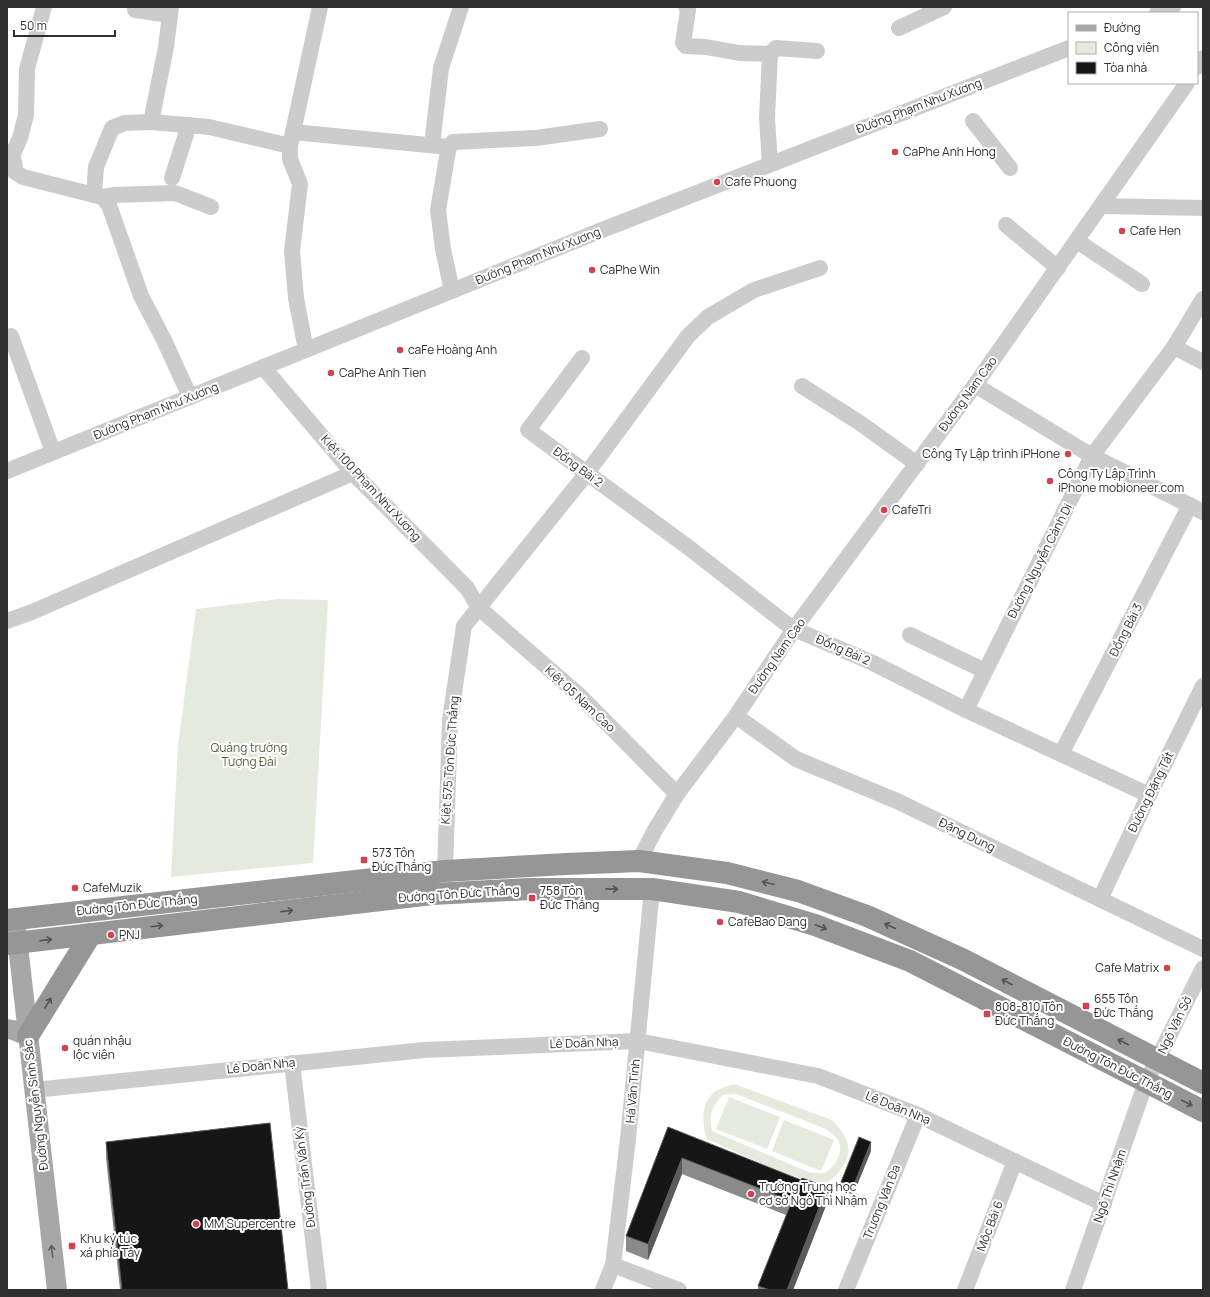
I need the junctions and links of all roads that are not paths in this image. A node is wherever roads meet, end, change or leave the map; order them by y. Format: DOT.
graph roads {
  1 [pos="44,7"];
  2 [pos="320,7"];
  3 [pos="460,7"];
  4 [pos="686,7"];
  5 [pos="944,7"];
  6 [pos="1173,7"];
  7 [pos="135,10"];
  8 [pos="171,11"];
  9 [pos="1160,12"];
  10 [pos="899,28"];
  11 [pos="1068,48"];
  12 [pos="817,52"];
  13 [pos="770,54"];
  14 [pos="1186,84"];
  15 [pos="973,121"];
  16 [pos="151,122"];
  17 [pos="189,125"];
  18 [pos="600,129"];
  19 [pos="291,139"];
  20 [pos="432,145"];
  21 [pos="449,147"];
  22 [pos="10,154"];
  23 [pos="770,164"];
  24 [pos="1010,168"];
  25 [pos="172,178"];
  26 [pos="98,196"];
  27 [pos="1101,206"];
  28 [pos="211,207"];
  29 [pos="1203,208"];
  30 [pos="1006,224"];
  31 [pos="1077,241"];
  32 [pos="820,268"];
  33 [pos="1058,268"];
  34 [pos="1142,284"];
  35 [pos="452,291"];
  36 [pos="1203,299"];
  37 [pos="11,336"];
  38 [pos="1174,347"];
  39 [pos="306,350"];
  40 [pos="582,358"];
  41 [pos="1203,362"];
  42 [pos="264,367"];
  43 [pos="975,385"];
  44 [pos="802,386"];
  45 [pos="190,397"];
  46 [pos="53,452"];
  47 [pos="1092,456"];
  48 [pos="917,464"];
  49 [pos="7,471"];
  50 [pos="353,473"];
  51 [pos="586,473"];
  52 [pos="1197,508"];
  53 [pos="479,608"];
  54 [pos="7,621"];
  55 [pos="794,629"];
  56 [pos="910,635"];
  57 [pos="985,671"];
  58 [pos="1203,686"];
  59 [pos="966,710"];
  60 [pos="736,716"];
  61 [pos="1061,754"];
  62 [pos="677,794"];
  63 [pos="1148,796"];
  64 [pos="639,861"];
  65 [pos="445,871"];
  66 [pos="652,889"];
  67 [pos="1100,900"];
  68 [pos="11,919"];
  69 [pos="91,934"];
  70 [pos="12,944"];
  71 [pos="1203,949"];
  72 [pos="1203,968"];
  73 [pos="7,1029"];
  74 [pos="28,1036"];
  75 [pos="638,1040"];
  76 [pos="1158,1059"];
  77 [pos="292,1063"];
  78 [pos="1146,1082"];
  79 [pos="1203,1083"];
  80 [pos="34,1090"];
  81 [pos="1203,1111"];
  82 [pos="918,1115"];
  83 [pos="1015,1161"];
  84 [pos="1104,1204"];
  85 [pos="613,1265"];
  86 [pos="57,1290"];
  87 [pos="318,1290"];
  88 [pos="603,1290"];
  89 [pos="679,1290"];
  90 [pos="846,1290"];
  91 [pos="965,1290"];
  92 [pos="1073,1290"];
  1 -- 22 [label="street"];
  2 -- 19 [label="street"];
  3 -- 20 [label="street"];
  4 -- 13 [label="street"];
  5 -- 10 [label="street"];
  6 -- 9 [label="street"];
  7 -- 8 [label="street"];
  8 -- 16 [label="street"];
  11 -- 23 [label="street, Đường Phạm Như Xương"];
  12 -- 13 [label="street"];
  13 -- 23 [label="street"];
  14 -- 27 [label="street, Đường Nam Cao"];
  15 -- 24 [label="street"];
  16 -- 17 [label="street"];
  16 -- 26 [label="street"];
  17 -- 19 [label="street"];
  17 -- 25 [label="street"];
  18 -- 21 [label="street"];
  19 -- 20 [label="street"];
  19 -- 39 [label="street"];
  20 -- 21 [label="street"];
  21 -- 35 [label="street"];
  22 -- 26 [label="street"];
  23 -- 35 [label="street, Đường Phạm Như Xương"];
  26 -- 28 [label="street"];
  26 -- 45 [label="street"];
  27 -- 29 [label="street"];
  27 -- 31 [label="street, Đường Nam Cao"];
  30 -- 33 [label="street"];
  31 -- 33 [label="street, Đường Nam Cao"];
  31 -- 34 [label="street"];
  32 -- 51 [label="street, Kiệt 575 Tôn Đức Thắng"];
  33 -- 43 [label="street, Đường Nam Cao"];
  35 -- 39 [label="street, Đường Phạm Như Xương"];
  36 -- 38 [label="street, Đường Nguyễn Cảnh Dị"];
  37 -- 46 [label="street"];
  38 -- 41 [label="street"];
  38 -- 47 [label="street, Đường Nguyễn Cảnh Dị"];
  39 -- 42 [label="street, Đường Phạm Như Xương"];
  40 -- 51 [label="street, Đồng Bài 2"];
  42 -- 45 [label="street, Đường Phạm Như Xương"];
  42 -- 50 [label="street, Kiệt 100 Phạm Như Xương"];
  43 -- 47 [label="street"];
  43 -- 48 [label="street, Đường Nam Cao"];
  44 -- 48 [label="street"];
  45 -- 46 [label="street, Đường Phạm Như Xương"];
  46 -- 49 [label="street, Đường Phạm Như Xương"];
  47 -- 52 [label="street"];
  47 -- 57 [label="street, Đường Nguyễn Cảnh Dị"];
  48 -- 55 [label="street, Đường Nam Cao"];
  50 -- 53 [label="street, Kiệt 100 Phạm Như Xương"];
  50 -- 54 [label="street"];
  51 -- 53 [label="street, Kiệt 575 Tôn Đức Thắng"];
  51 -- 55 [label="street, Đồng Bài 2"];
  52 -- 61 [label="street, Đồng Bài 3"];
  53 -- 62 [label="street, Kiệt 05 Nam Cao"];
  53 -- 65 [label="street, Kiệt 575 Tôn Đức Thắng"];
  55 -- 59 [label="street, Đồng Bài 2"];
  55 -- 60 [label="street, Đường Nam Cao"];
  56 -- 57 [label="street"];
  57 -- 59 [label="street, Đường Nguyễn Cảnh Dị"];
  58 -- 63 [label="street, Đường Đặng Tất"];
  59 -- 61 [label="street, Đồng Bài 2"];
  60 -- 62 [label="street, Đường Nam Cao"];
  60 -- 67 [label="street, Đặng Dung"];
  61 -- 63 [label="street, Đồng Bài 2"];
  62 -- 64 [label="street, Đường Nam Cao"];
  63 -- 67 [label="street, Đường Đặng Tất"];
  64 -- 65 [label="highway, Đường Tôn Đức Thắng"];
  76 -- 64 [label="highway, Đường Tôn Đức Thắng, one-way"];
  65 -- 68 [label="highway, Đường Tôn Đức Thắng"];
  69 -- 66 [label="highway, Đường Tôn Đức Thắng, one-way"];
  66 -- 75 [label="street, Hà Văn Tính"];
  66 -- 78 [label="highway, Đường Tôn Đức Thắng, one-way"];
  67 -- 71 [label="street, Đặng Dung"];
  68 -- 70 [label="main road, Đường Nguyễn Sinh Sắc"];
  70 -- 69 [label="highway, Đường Tôn Đức Thắng, one-way"];
  74 -- 69 [label="highway, one-way"];
  70 -- 74 [label="main road, Đường Nguyễn Sinh Sắc"];
  72 -- 76 [label="street, Ngô Văn Sở"];
  73 -- 74 [label="main road"];
  74 -- 80 [label="main road, Đường Nguyễn Sinh Sắc"];
  75 -- 77 [label="street, Lê Doãn Nhạ"];
  75 -- 82 [label="street, Lê Doãn Nhạ"];
  75 -- 85 [label="street, Hà Văn Tính"];
  76 -- 78 [label="street, Ngô Văn Sở"];
  76 -- 79 [label="highway, Đường Tôn Đức Thắng"];
  77 -- 80 [label="street, Lê Doãn Nhạ"];
  77 -- 87 [label="street, Đường Trần Văn Kỷ"];
  78 -- 81 [label="highway, Đường Tôn Đức Thắng, one-way"];
  78 -- 84 [label="street, Ngô Thì Nhậm"];
  86 -- 80 [label="main road, Đường Nguyễn Sinh Sắc, one-way"];
  82 -- 83 [label="street, Lê Doãn Nhạ"];
  82 -- 90 [label="street, Trương Văn Đa"];
  83 -- 84 [label="street, Lê Doãn Nhạ"];
  83 -- 91 [label="street, Mộc Bài 6"];
  84 -- 92 [label="street, Ngô Thì Nhậm"];
  85 -- 88 [label="street, Hà Văn Tính"];
  85 -- 89 [label="street"];
}
